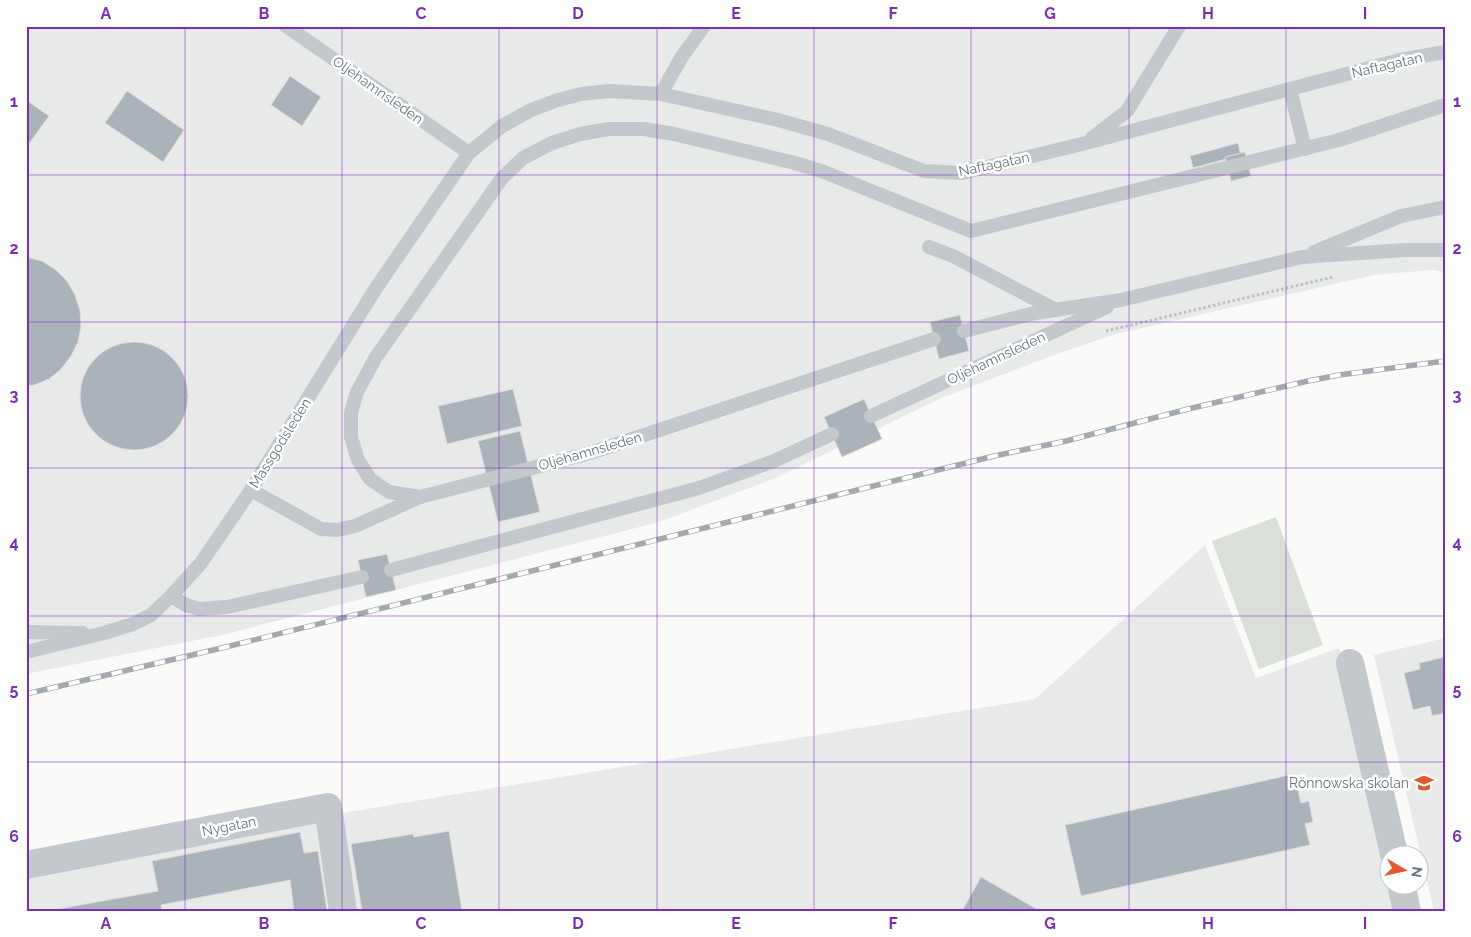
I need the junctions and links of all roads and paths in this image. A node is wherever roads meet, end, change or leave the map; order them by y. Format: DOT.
graph roads {
  1 [pos="286,26"];
  2 [pos="704,26"];
  3 [pos="1179,26"];
  4 [pos="1445,52"];
  5 [pos="1290,89"];
  6 [pos="661,94"];
  7 [pos="1445,105"];
  8 [pos="1086,143"];
  9 [pos="1305,149"];
  10 [pos="469,153"];
  11 [pos="1445,207"];
  12 [pos="929,247"];
  13 [pos="1445,250"];
  14 [pos="1302,258"];
  15 [pos="1341,275"];
  16 [pos="1121,300"];
  17 [pos="1055,310"];
  18 [pos="1077,321"];
  19 [pos="964,331"];
  20 [pos="1104,332"];
  21 [pos="934,339"];
  22 [pos="871,416"];
  23 [pos="832,434"];
  24 [pos="251,490"];
  25 [pos="420,498"];
  26 [pos="391,570"];
  27 [pos="362,577"];
  28 [pos="171,596"];
  29 [pos="26,632"];
  30 [pos="104,633"];
  31 [pos="26,652"];
  32 [pos="1350,663"];
  33 [pos="1392,844"];
  34 [pos="26,865"];
  35 [pos="1403,894"];
  36 [pos="343,911"];
  37 [pos="1407,911"];
  1 -- 10 [label="lane, Oljehamnsleden"];
  2 -- 6 [label="lane"];
  3 -- 8 [label="lane"];
  4 -- 5 [label="lane, Naftagatan"];
  5 -- 8 [label="lane, Naftagatan"];
  5 -- 9 [label="lane"];
  6 -- 8 [label="lane, Naftagatan"];
  6 -- 10 [label="lane, Naftagatan"];
  7 -- 9 [label="lane"];
  9 -- 25 [label="lane"];
  10 -- 24 [label="lane, Massgodsleden"];
  11 -- 14 [label="lane, Oljehamnsleden"];
  12 -- 17 [label="lane"];
  13 -- 14 [label="lane, Oljehamnsleden"];
  14 -- 16 [label="lane, Oljehamnsleden"];
  15 -- 20 [label="path"];
  16 -- 17 [label="lane, Oljehamnsleden"];
  16 -- 18 [label="lane, Oljehamnsleden"];
  17 -- 18 [label="lane"];
  17 -- 19 [label="lane, Oljehamnsleden"];
  18 -- 22 [label="lane, Oljehamnsleden"];
  21 -- 25 [label="lane, Oljehamnsleden"];
  23 -- 26 [label="lane"];
  24 -- 25 [label="lane, Oljehamnsleden"];
  24 -- 28 [label="lane, Massgodsleden"];
  27 -- 28 [label="lane"];
  28 -- 30 [label="lane, Massgodsleden"];
  29 -- 30 [label="lane"];
  30 -- 31 [label="lane, Massgodsleden"];
  32 -- 33 [label="street"];
  34 -- 36 [label="street, Nygatan"];
  35 -- 37 [label="street"];
}
